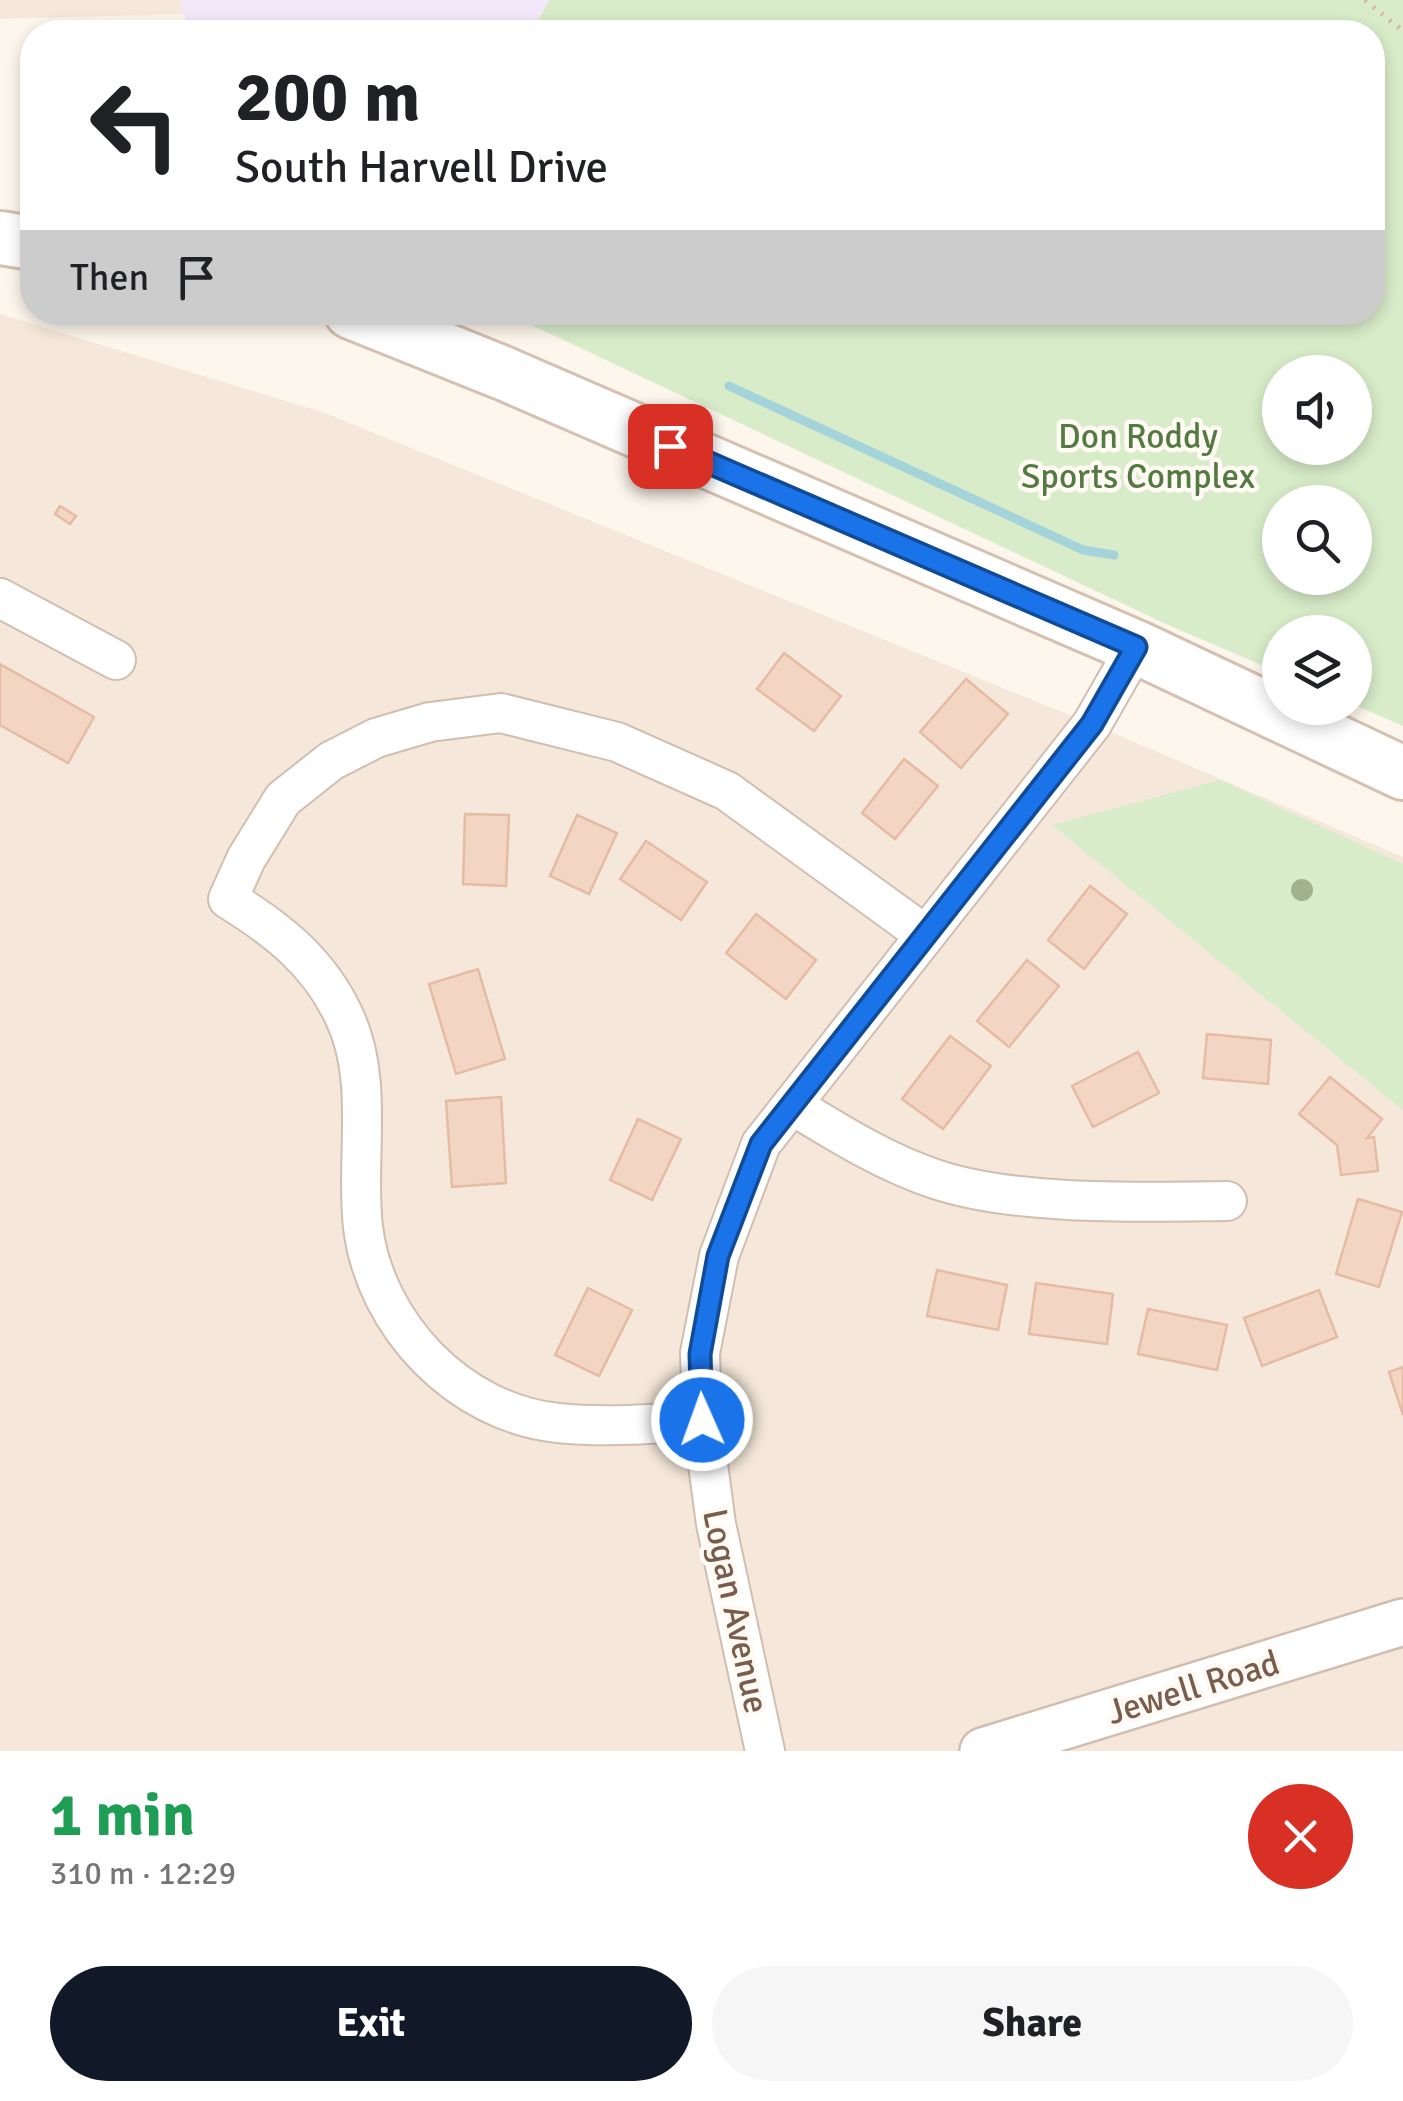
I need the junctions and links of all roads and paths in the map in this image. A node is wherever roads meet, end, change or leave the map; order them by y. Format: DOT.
graph roads {
  1 [pos="1365,0"];
  2 [pos="1403,31"];
  3 [pos="384,325"];
  4 [pos="0,598"];
  5 [pos="1136,647"];
  6 [pos="116,660"];
  7 [pos="1403,774"];
  8 [pos="924,934"];
  9 [pos="792,1105"];
  10 [pos="1227,1202"];
  11 [pos="702,1420"];
  12 [pos="1403,1622"];
  13 [pos="765,1751"];
  14 [pos="983,1751"];
  1 -- 2 [label="path"];
  3 -- 5 [label="main road"];
  4 -- 6 [label="street"];
  5 -- 7 [label="main road"];
  5 -- 8 [label="street, Logan Avenue"];
  8 -- 9 [label="street, Logan Avenue"];
  8 -- 11 [label="street"];
  9 -- 10 [label="street"];
  9 -- 11 [label="street, Logan Avenue"];
  11 -- 13 [label="street, Logan Avenue"];
  12 -- 14 [label="street, Jewell Road"];
}
